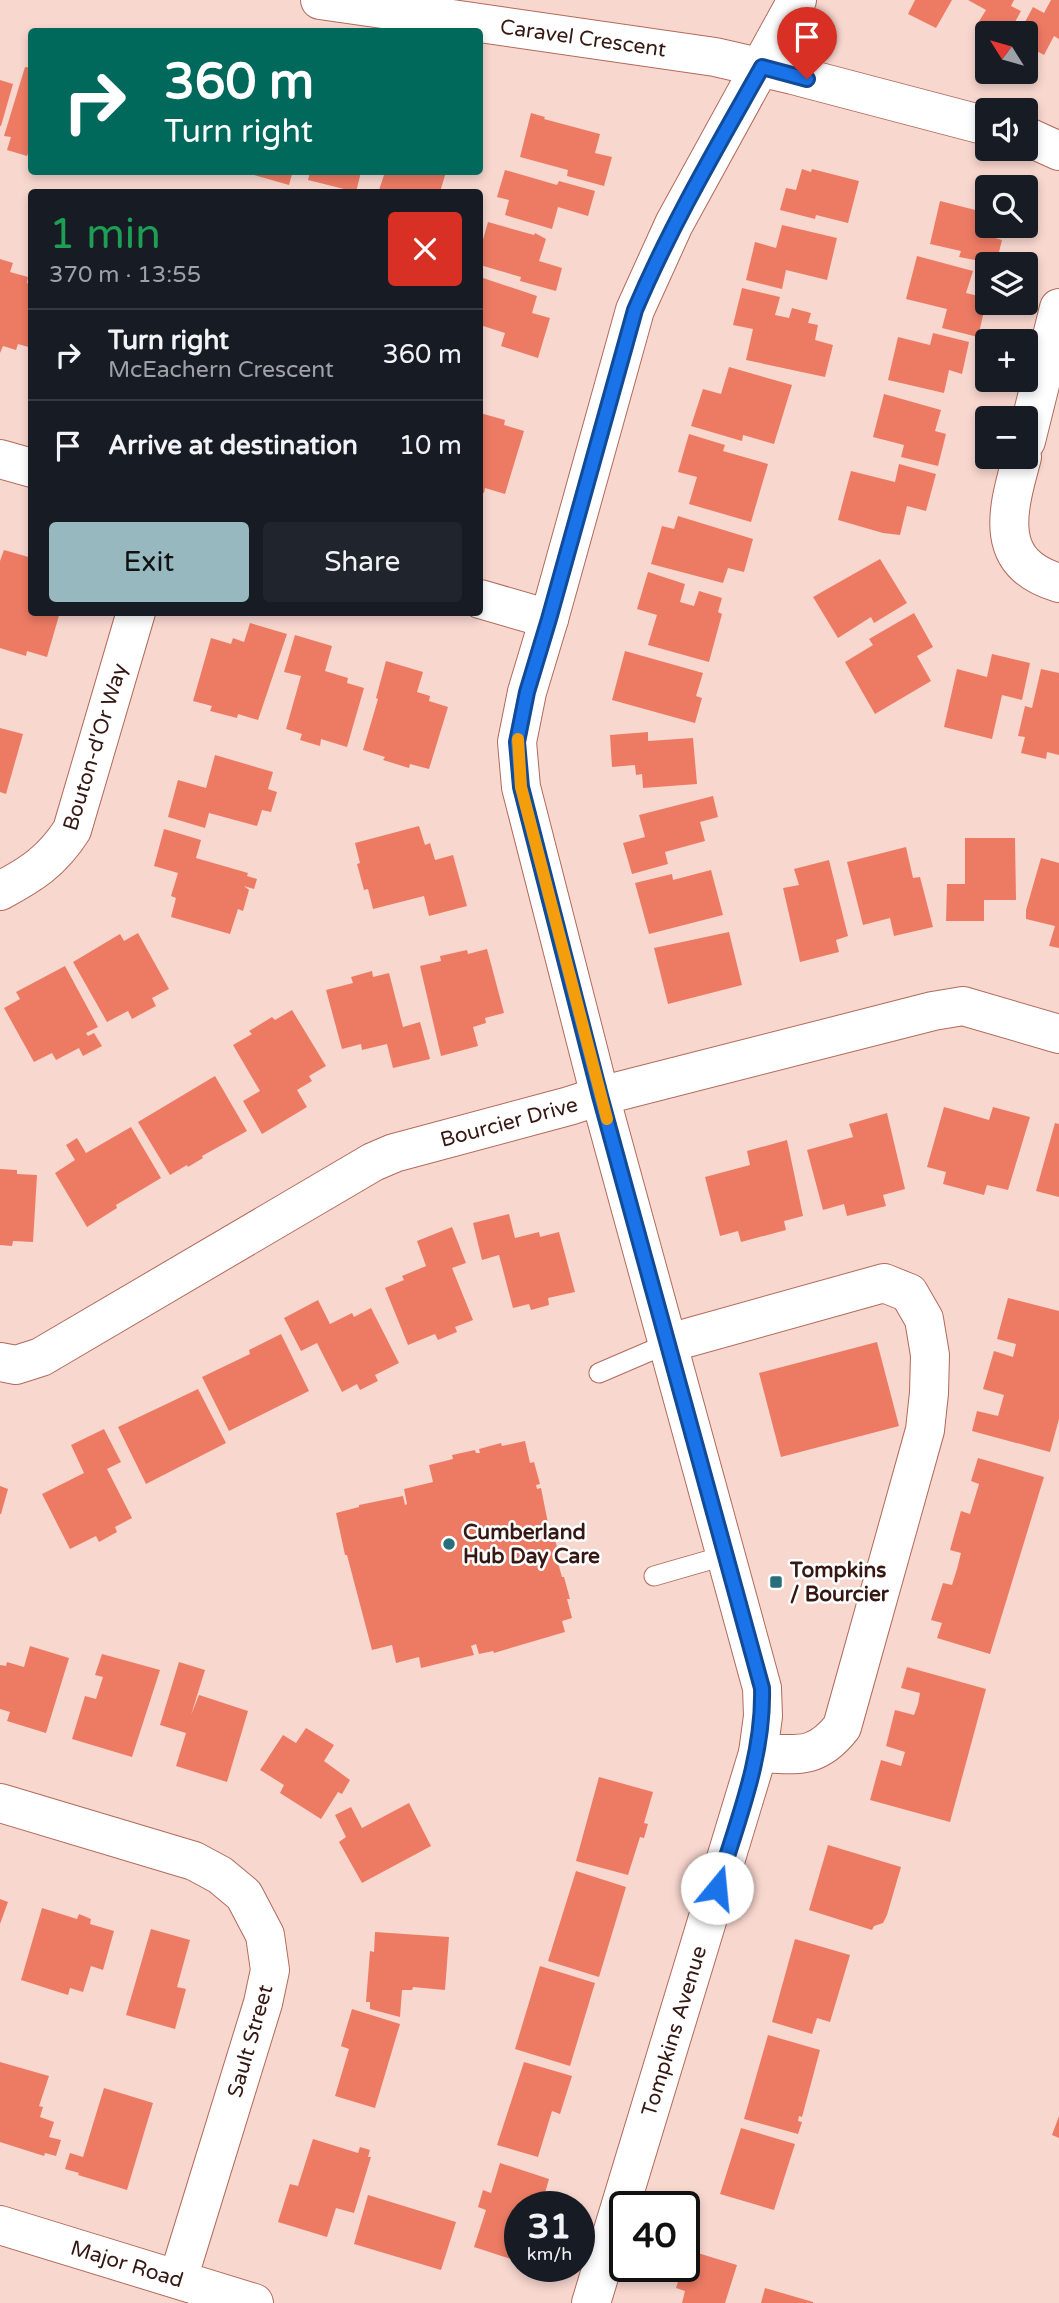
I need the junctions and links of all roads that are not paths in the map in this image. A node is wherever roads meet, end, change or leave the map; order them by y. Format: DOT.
graph roads {
  1 [pos="320,0"];
  2 [pos="797,0"];
  3 [pos="762,67"];
  4 [pos="975,122"];
  5 [pos="1038,141"];
  6 [pos="1059,151"];
  7 [pos="1059,308"];
  8 [pos="1035,406"];
  9 [pos="0,458"];
  10 [pos="28,467"];
  11 [pos="1018,469"];
  12 [pos="1059,583"];
  13 [pos="483,600"];
  14 [pos="135,616"];
  15 [pos="549,619"];
  16 [pos="0,891"];
  17 [pos="1059,1034"];
  18 [pos="600,1096"];
  19 [pos="669,1343"];
  20 [pos="0,1362"];
  21 [pos="600,1373"];
  22 [pos="727,1555"];
  23 [pos="654,1576"];
  24 [pos="758,1754"];
  25 [pos="0,1803"];
  26 [pos="0,2225"];
  27 [pos="178,2279"];
  28 [pos="254,2303"];
  29 [pos="591,2303"];
  1 -- 3 [label="street, Caravel Crescent"];
  2 -- 3 [label="street, Tompkins Avenue"];
  3 -- 4 [label="street, Caravel Crescent"];
  3 -- 15 [label="street, Tompkins Avenue"];
  5 -- 6 [label="street"];
  7 -- 8 [label="street"];
  9 -- 10 [label="street"];
  11 -- 12 [label="street"];
  13 -- 15 [label="street"];
  14 -- 16 [label="street, Bouton-d'Or Way"];
  15 -- 18 [label="street, Tompkins Avenue"];
  17 -- 18 [label="street, Bourcier Drive"];
  18 -- 19 [label="street, Tompkins Avenue"];
  18 -- 20 [label="street, Bourcier Drive"];
  19 -- 21 [label="lane"];
  19 -- 22 [label="street, Tompkins Avenue"];
  19 -- 24 [label="street"];
  22 -- 23 [label="lane"];
  22 -- 24 [label="street, Tompkins Avenue"];
  24 -- 29 [label="street, Tompkins Avenue"];
  25 -- 27 [label="street, Sault Street"];
  26 -- 27 [label="street, Major Road"];
  27 -- 28 [label="street, Major Road"];
}
